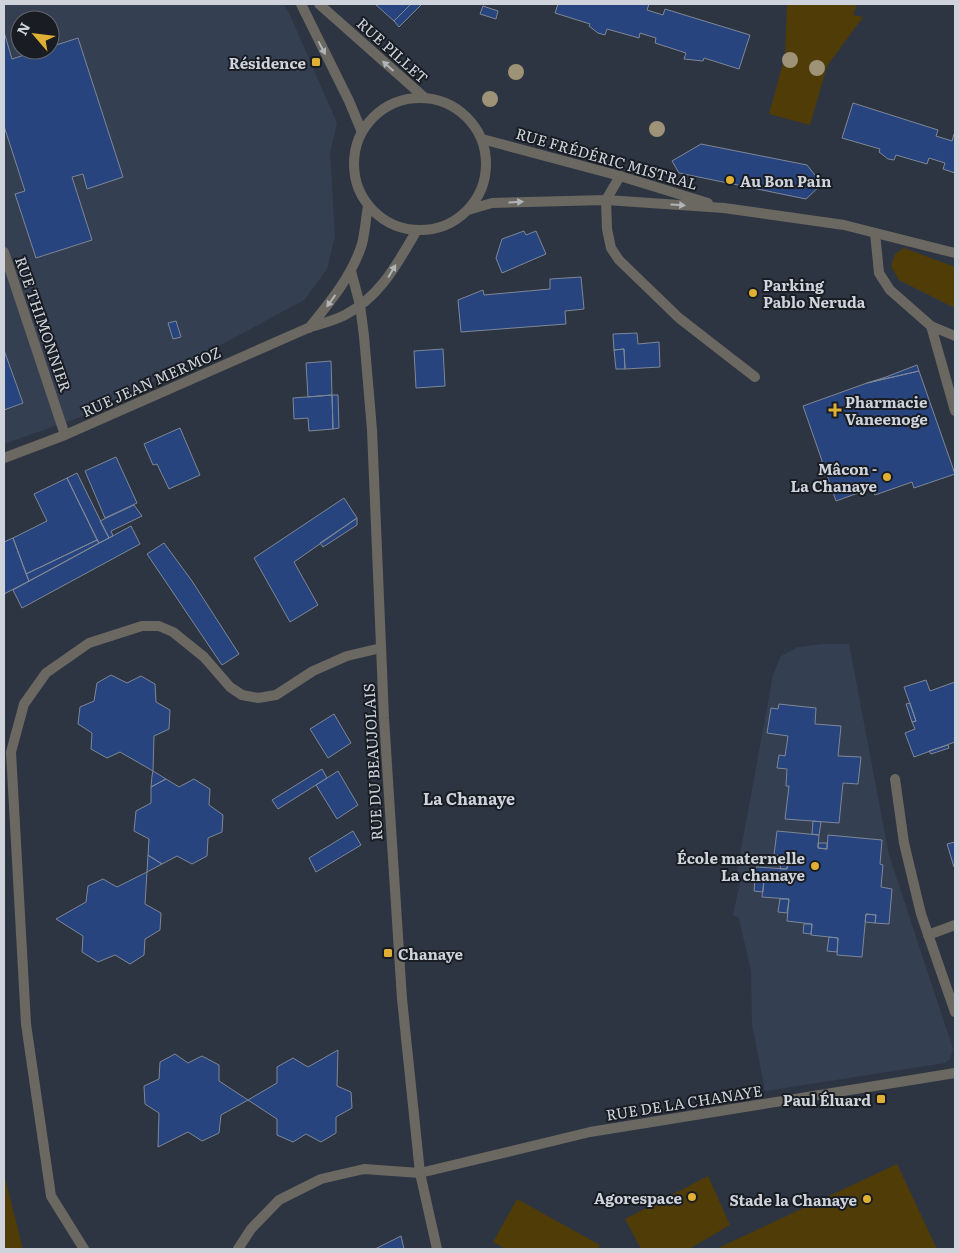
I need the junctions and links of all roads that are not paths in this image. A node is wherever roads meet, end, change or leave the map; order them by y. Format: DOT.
graph roads {
  1 [pos="301,4"];
  2 [pos="318,4"];
  3 [pos="425,98"];
  4 [pos="362,132"];
  5 [pos="482,139"];
  6 [pos="620,176"];
  7 [pos="606,200"];
  8 [pos="368,206"];
  9 [pos="724,208"];
  10 [pos="468,210"];
  11 [pos="417,230"];
  12 [pos="875,233"];
  13 [pos="4,252"];
  14 [pos="955,253"];
  15 [pos="351,271"];
  16 [pos="360,305"];
  17 [pos="931,326"];
  18 [pos="308,328"];
  19 [pos="955,336"];
  20 [pos="755,377"];
  21 [pos="955,411"];
  22 [pos="65,435"];
  23 [pos="4,458"];
  24 [pos="381,648"];
  25 [pos="895,779"];
  26 [pos="955,926"];
  27 [pos="928,935"];
  28 [pos="955,1012"];
  29 [pos="955,1073"];
  30 [pos="420,1173"];
  31 [pos="84,1249"];
  32 [pos="238,1249"];
  33 [pos="437,1249"];
  1 -- 4 [label="street, one-way"];
  3 -- 2 [label="street, RUE PILLET, one-way"];
  3 -- 4 [label="street"];
  3 -- 5 [label="street"];
  4 -- 8 [label="street"];
  5 -- 6 [label="street, RUE FRÉDÉRIC MISTRAL"];
  5 -- 10 [label="street"];
  6 -- 7 [label="street"];
  6 -- 9 [label="street, RUE FRÉDÉRIC MISTRAL"];
  7 -- 9 [label="street, RUE FRÉDÉRIC MISTRAL, one-way"];
  10 -- 7 [label="street, RUE FRÉDÉRIC MISTRAL, one-way"];
  7 -- 20 [label="street"];
  8 -- 11 [label="street"];
  8 -- 15 [label="street, RUE JEAN MERMOZ"];
  9 -- 12 [label="street, RUE FRÉDÉRIC MISTRAL"];
  10 -- 11 [label="street"];
  16 -- 11 [label="street, RUE JEAN MERMOZ, one-way"];
  12 -- 14 [label="street, RUE FRÉDÉRIC MISTRAL"];
  12 -- 17 [label="street"];
  13 -- 22 [label="street, RUE THIMONNIER"];
  15 -- 16 [label="street, RUE DU BEAUJOLAIS"];
  15 -- 18 [label="street, RUE JEAN MERMOZ, one-way"];
  16 -- 18 [label="street, RUE JEAN MERMOZ"];
  16 -- 24 [label="street, RUE DU BEAUJOLAIS"];
  17 -- 19 [label="street"];
  17 -- 21 [label="street"];
  18 -- 22 [label="street, RUE JEAN MERMOZ"];
  22 -- 23 [label="street, RUE JEAN MERMOZ"];
  24 -- 30 [label="street, RUE DU BEAUJOLAIS"];
  24 -- 31 [label="street"];
  25 -- 27 [label="street"];
  26 -- 27 [label="street"];
  27 -- 28 [label="street"];
  29 -- 30 [label="street, RUE DE LA CHANAYE"];
  30 -- 32 [label="street, RUE DE LA CHANAYE"];
  30 -- 33 [label="street, RUE DU BEAUJOLAIS"];
}
